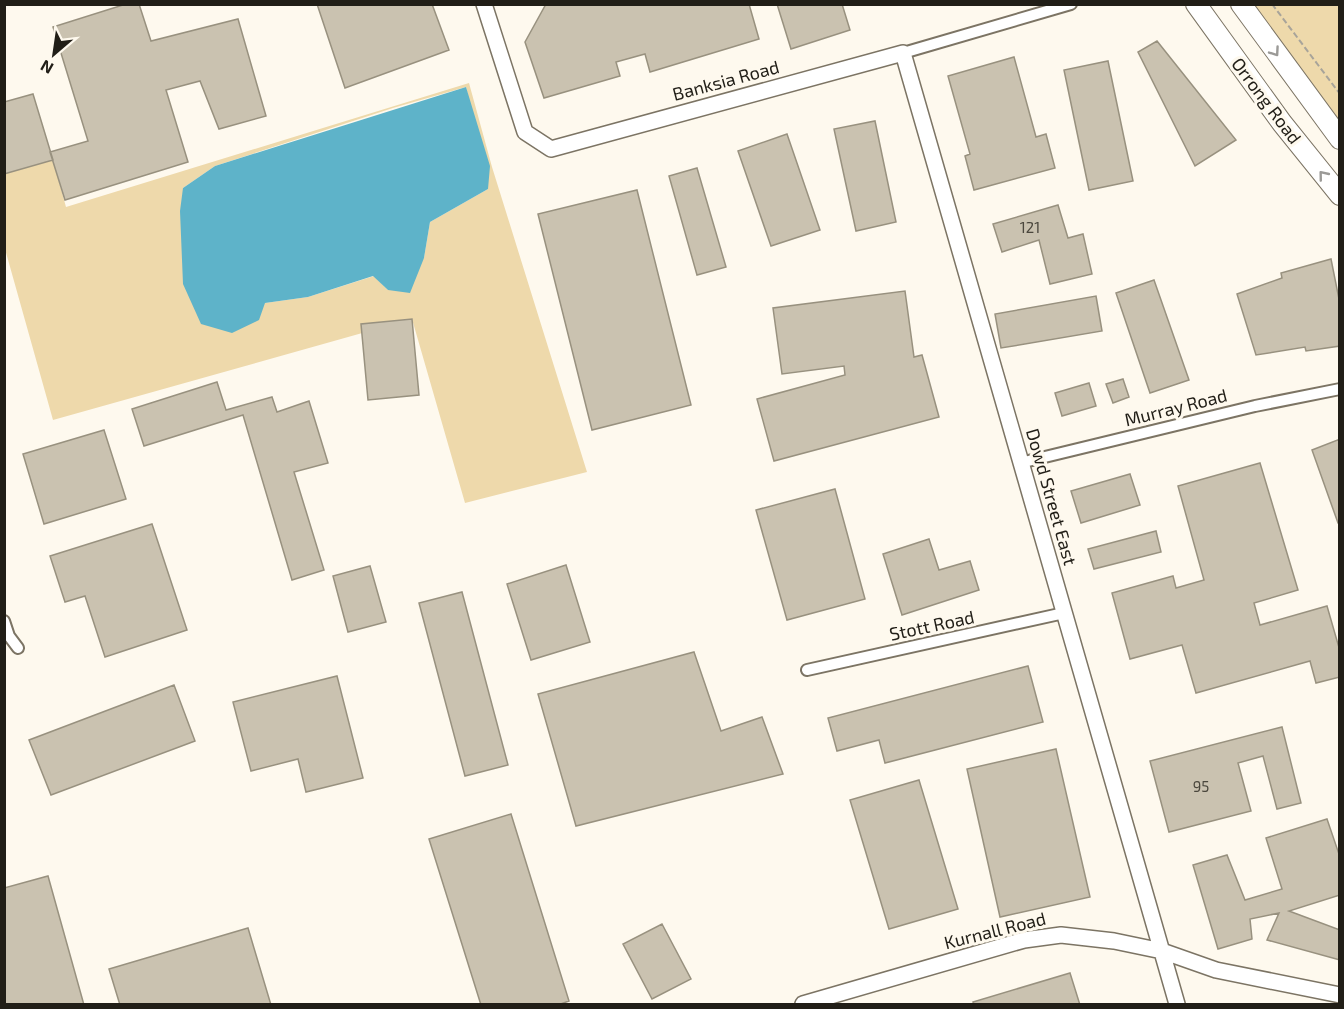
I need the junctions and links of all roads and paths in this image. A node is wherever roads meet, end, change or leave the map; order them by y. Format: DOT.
graph roads {
  1 [pos="484,4"];
  2 [pos="1071,4"];
  3 [pos="1190,4"];
  4 [pos="1196,4"];
  5 [pos="1241,4"];
  6 [pos="1272,4"];
  7 [pos="1209,24"];
  8 [pos="903,53"];
  9 [pos="1340,94"];
  10 [pos="1340,139"];
  11 [pos="1340,195"];
  12 [pos="1340,389"];
  13 [pos="1020,463"];
  14 [pos="1064,613"];
  15 [pos="4,621"];
  16 [pos="18,648"];
  17 [pos="807,670"];
  18 [pos="1162,951"];
  19 [pos="1340,995"];
  20 [pos="803,1005"];
  21 [pos="1177,1005"];
  1 -- 8 [label="street, Banksia Road"];
  2 -- 8 [label="street, Banksia Road"];
  3 -- 7 [label="street"];
  4 -- 7 [label="highway, Orrong Road"];
  5 -- 10 [label="highway, Orrong Road, one-way"];
  6 -- 9 [label="path"];
  11 -- 7 [label="highway, Orrong Road, one-way"];
  8 -- 13 [label="street, Dowd Street East"];
  12 -- 13 [label="street, Murray Road"];
  13 -- 14 [label="street, Dowd Street East"];
  14 -- 17 [label="street, Stott Road"];
  14 -- 18 [label="street, Dowd Street East"];
  15 -- 16 [label="street"];
  18 -- 19 [label="street, Kurnall Road"];
  18 -- 20 [label="street, Kurnall Road"];
  18 -- 21 [label="street, Dowd Street East"];
}
